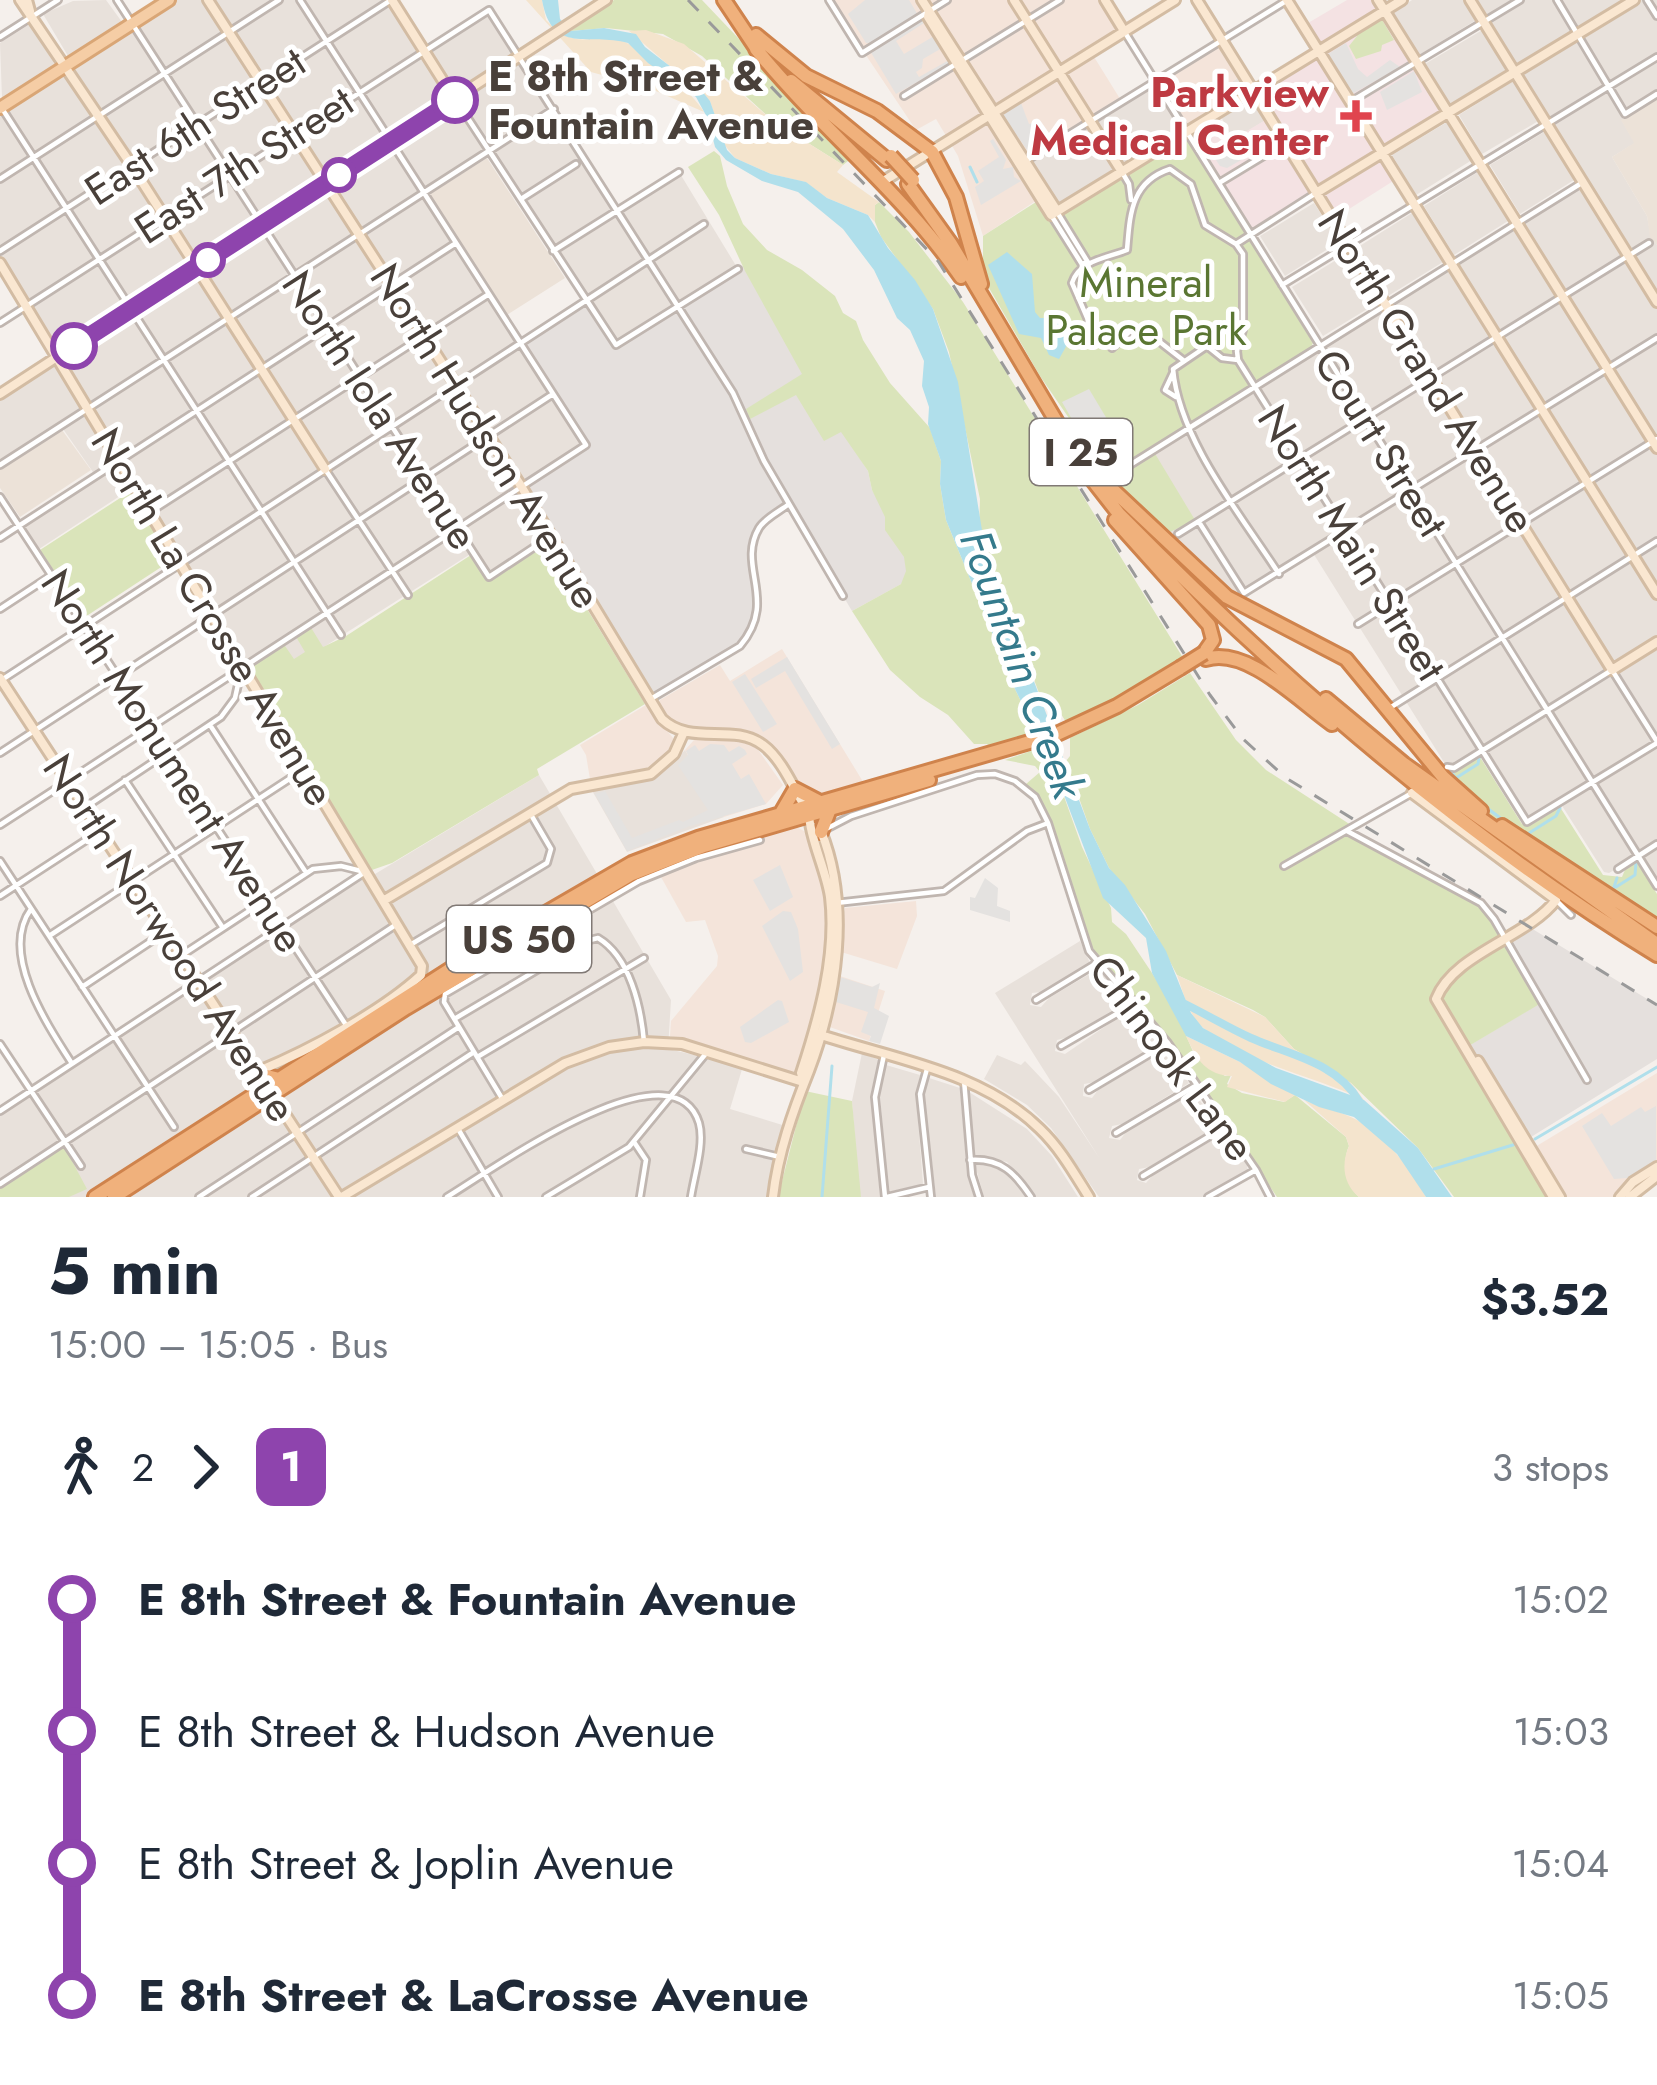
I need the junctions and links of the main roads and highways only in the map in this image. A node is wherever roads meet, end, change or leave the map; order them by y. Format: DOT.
graph roads {
  1 [pos="169,0"];
  2 [pos="724,0"];
  3 [pos="734,0"];
  4 [pos="756,42"];
  5 [pos="0,107"];
  6 [pos="911,182"];
  7 [pos="981,284"];
  8 [pos="985,306"];
  9 [pos="1092,474"];
  10 [pos="1208,656"];
  11 [pos="1366,746"];
  12 [pos="825,806"];
  13 [pos="786,817"];
  14 [pos="1657,927"];
  15 [pos="1657,944"];
  16 [pos="1657,960"];
  17 [pos="269,1089"];
  18 [pos="95,1197"];
  19 [pos="114,1197"];
  1 -- 5 [label="main road"];
  2 -- 4 [label="highway, I 25"];
  3 -- 4 [label="highway, I 25"];
  4 -- 6 [label="highway, I 25, bridge"];
  4 -- 7 [label="highway"];
  4 -- 8 [label="highway"];
  6 -- 7 [label="highway, I 25"];
  6 -- 8 [label="highway, I 25"];
  7 -- 9 [label="highway, I 25"];
  8 -- 9 [label="highway, I 25"];
  9 -- 10 [label="highway"];
  9 -- 11 [label="highway, I 25"];
  9 -- 14 [label="highway"];
  9 -- 15 [label="highway, I 25"];
  10 -- 11 [label="highway"];
  10 -- 12 [label="highway, US 50, bridge"];
  11 -- 16 [label="highway, I 25"];
  12 -- 13 [label="highway, US 50"];
  12 -- 13 [label="highway"];
  12 -- 13 [label="highway"];
  13 -- 17 [label="highway, US 50"];
  13 -- 17 [label="highway, US 50"];
  17 -- 18 [label="highway, US 50"];
  17 -- 19 [label="highway, US 50"];
}
